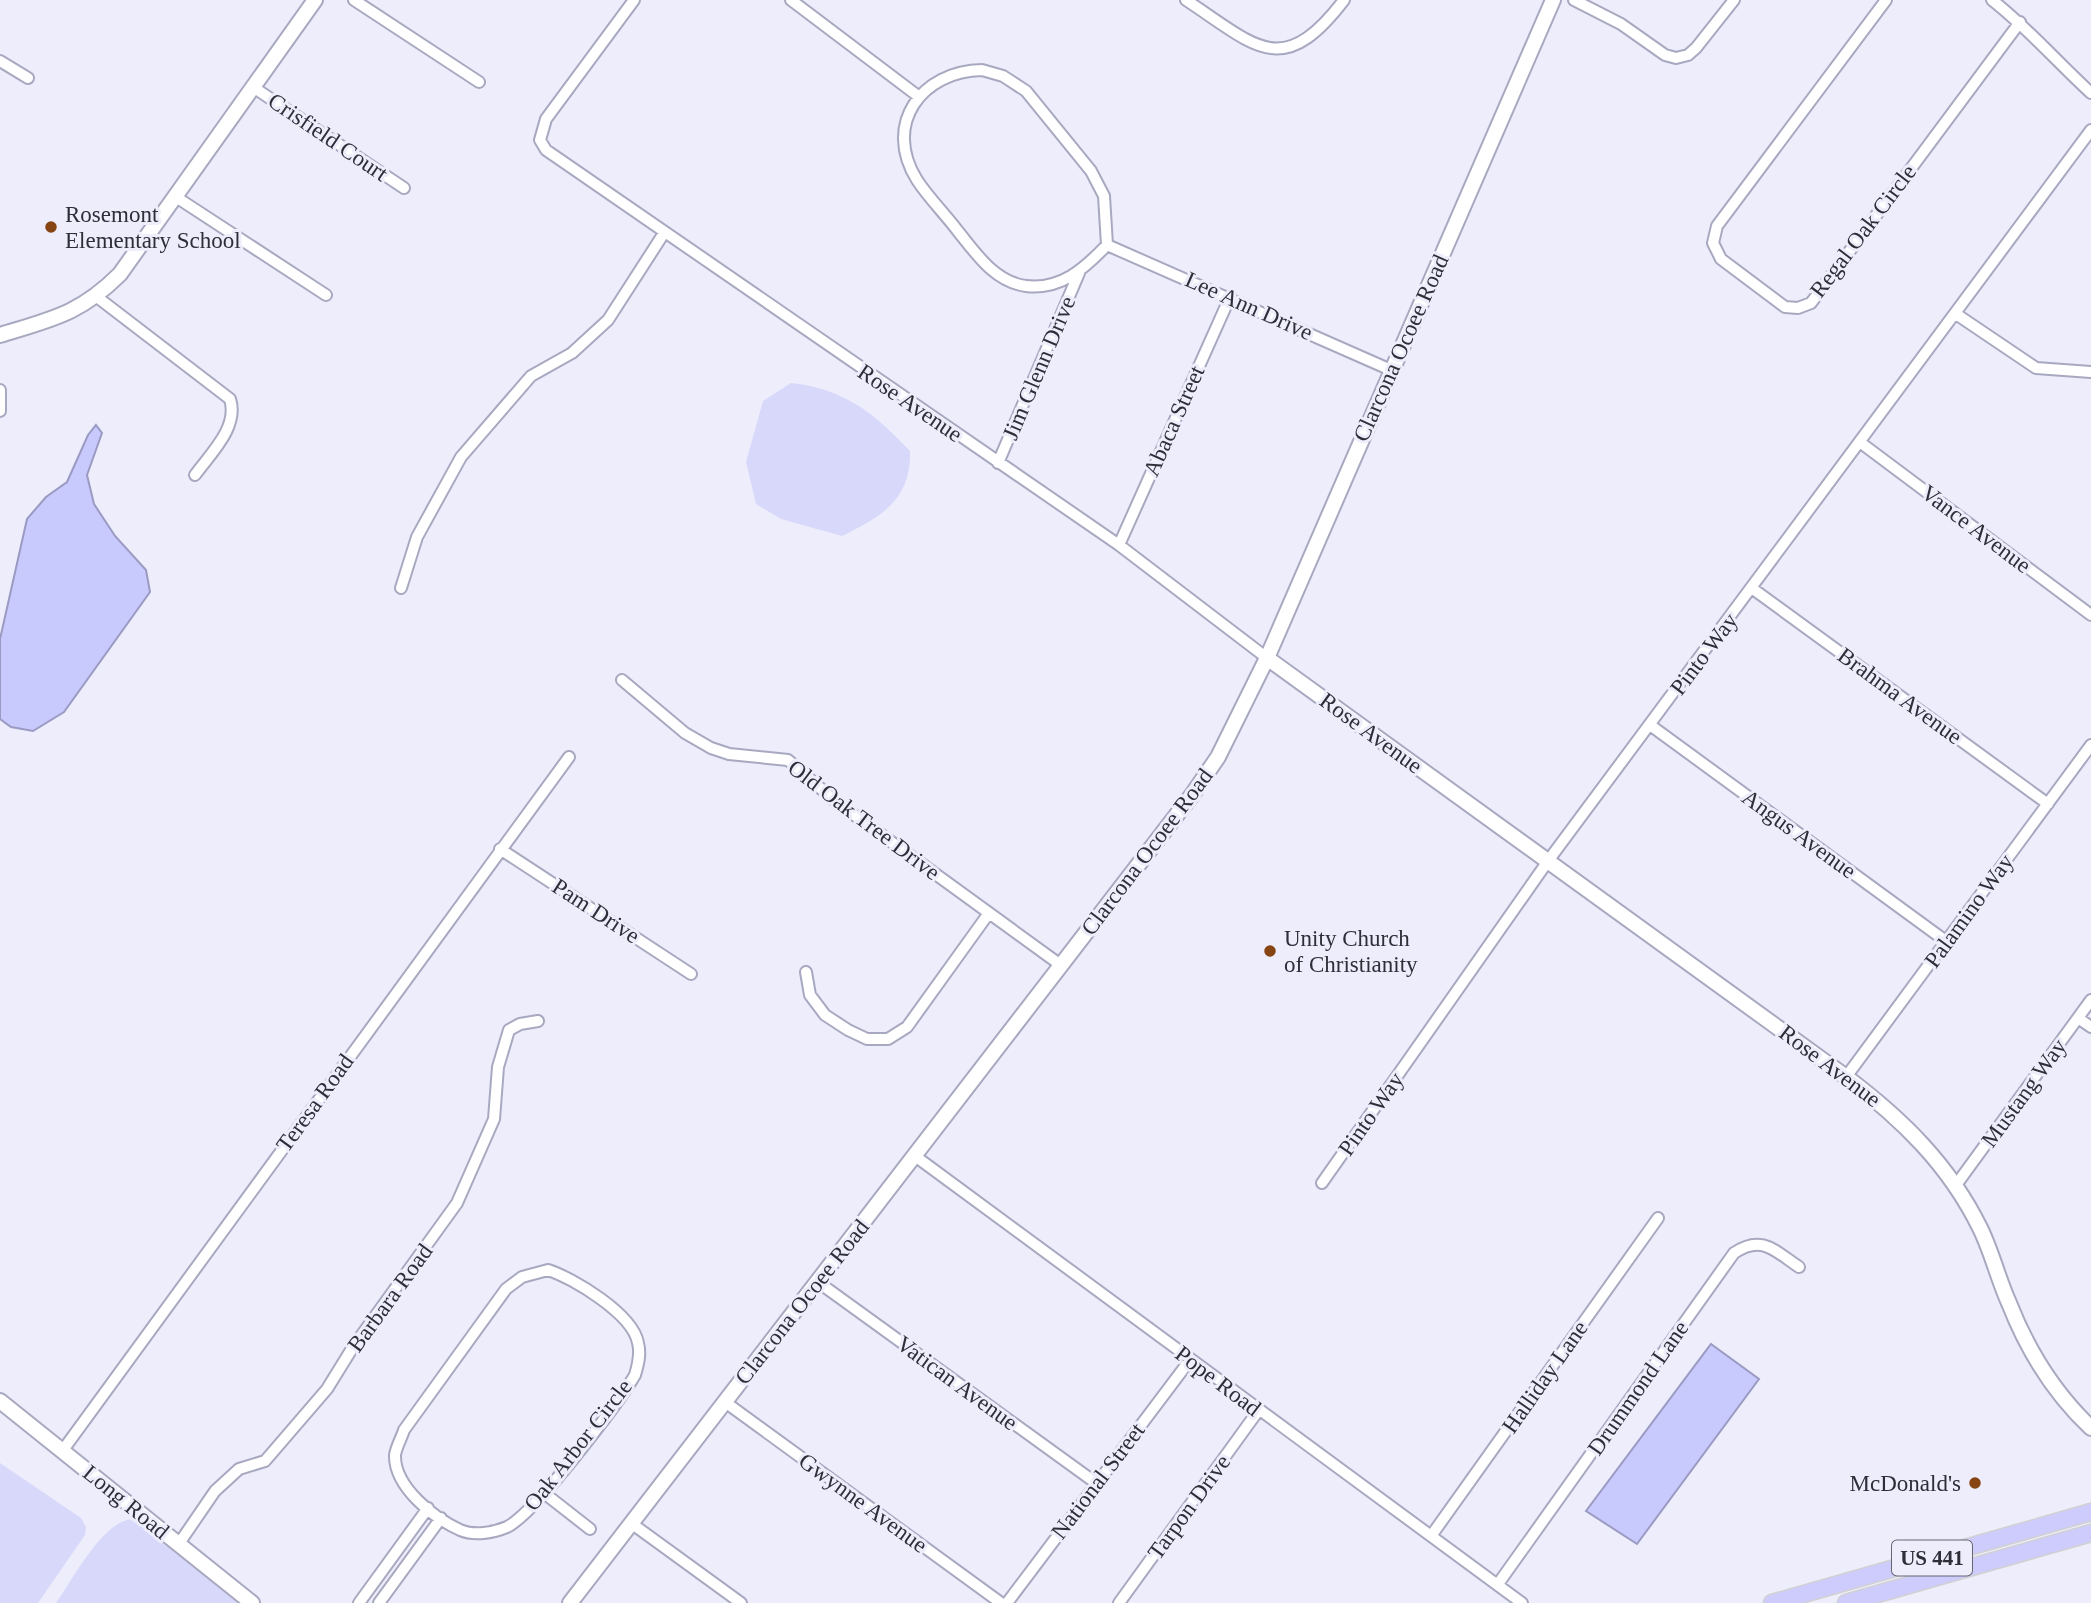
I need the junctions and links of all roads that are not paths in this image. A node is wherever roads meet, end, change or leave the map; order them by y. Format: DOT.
graph roads {
  1 [pos="315,0"];
  2 [pos="354,0"];
  3 [pos="634,0"];
  4 [pos="790,0"];
  5 [pos="1186,0"];
  6 [pos="1345,0"];
  7 [pos="1553,0"];
  8 [pos="1574,0"];
  9 [pos="1734,0"];
  10 [pos="1886,0"];
  11 [pos="1992,0"];
  12 [pos="2020,22"];
  13 [pos="0,61"];
  14 [pos="28,78"];
  15 [pos="479,82"];
  16 [pos="253,86"];
  17 [pos="2091,93"];
  18 [pos="918,96"];
  19 [pos="2091,130"];
  20 [pos="404,188"];
  21 [pos="176,197"];
  22 [pos="664,233"];
  23 [pos="1107,245"];
  24 [pos="1079,273"];
  25 [pos="326,295"];
  26 [pos="1230,297"];
  27 [pos="97,298"];
  28 [pos="1956,314"];
  29 [pos="0,335"];
  30 [pos="1391,370"];
  31 [pos="2091,372"];
  32 [pos="0,390"];
  33 [pos="0,411"];
  34 [pos="1861,443"];
  35 [pos="998,463"];
  36 [pos="195,475"];
  37 [pos="1119,545"];
  38 [pos="401,588"];
  39 [pos="1753,589"];
  40 [pos="2091,615"];
  41 [pos="1267,658"];
  42 [pos="622,680"];
  43 [pos="1650,725"];
  44 [pos="2091,745"];
  45 [pos="569,757"];
  46 [pos="2048,804"];
  47 [pos="500,849"];
  48 [pos="1548,861"];
  49 [pos="989,913"];
  50 [pos="1947,942"];
  51 [pos="1062,966"];
  52 [pos="806,972"];
  53 [pos="691,974"];
  54 [pos="2091,1000"];
  55 [pos="2078,1018"];
  56 [pos="538,1021"];
  57 [pos="2091,1027"];
  58 [pos="1846,1077"];
  59 [pos="915,1156"];
  60 [pos="1322,1183"];
  61 [pos="1956,1185"];
  62 [pos="1658,1218"];
  63 [pos="1800,1267"];
  64 [pos="818,1282"];
  65 [pos="1190,1360"];
  66 [pos="0,1401"];
  67 [pos="725,1402"];
  68 [pos="1258,1411"];
  69 [pos="2091,1428"];
  70 [pos="63,1450"];
  71 [pos="1096,1483"];
  72 [pos="544,1493"];
  73 [pos="428,1508"];
  74 [pos="2091,1512"];
  75 [pos="441,1518"];
  76 [pos="631,1523"];
  77 [pos="590,1529"];
  78 [pos="2091,1533"];
  79 [pos="1431,1536"];
  80 [pos="178,1545"];
  81 [pos="1498,1584"];
  82 [pos="252,1603"];
  83 [pos="359,1603"];
  84 [pos="379,1603"];
  85 [pos="570,1603"];
  86 [pos="741,1603"];
  87 [pos="1001,1603"];
  88 [pos="1007,1603"];
  89 [pos="1119,1603"];
  90 [pos="1522,1603"];
  91 [pos="1772,1603"];
  92 [pos="1846,1603"];
  1 -- 16 [label="street"];
  2 -- 15 [label="street"];
  3 -- 22 [label="street, Rose Avenue"];
  4 -- 18 [label="street"];
  5 -- 6 [label="street"];
  7 -- 30 [label="street, Clarcona Ocoee Road"];
  8 -- 9 [label="street"];
  10 -- 12 [label="street, Regal Oak Circle"];
  11 -- 12 [label="street"];
  12 -- 17 [label="street"];
  13 -- 14 [label="street"];
  16 -- 20 [label="street, Crisfield Court"];
  16 -- 21 [label="street"];
  18 -- 23 [label="street"];
  18 -- 24 [label="street"];
  19 -- 28 [label="street, Pinto Way"];
  21 -- 25 [label="street"];
  21 -- 27 [label="street"];
  22 -- 35 [label="street, Rose Avenue"];
  22 -- 38 [label="street"];
  23 -- 24 [label="street"];
  23 -- 26 [label="street, Lee Ann Drive"];
  24 -- 35 [label="street, Jim Glenn Drive"];
  26 -- 30 [label="street, Lee Ann Drive"];
  26 -- 37 [label="street, Abaca Street"];
  27 -- 29 [label="street"];
  27 -- 36 [label="street"];
  28 -- 31 [label="street"];
  28 -- 34 [label="street, Pinto Way"];
  30 -- 41 [label="street, Clarcona Ocoee Road"];
  32 -- 33 [label="street"];
  34 -- 39 [label="street, Pinto Way"];
  34 -- 40 [label="street, Vance Avenue"];
  35 -- 37 [label="street, Rose Avenue"];
  37 -- 41 [label="street, Rose Avenue"];
  39 -- 43 [label="street, Pinto Way"];
  39 -- 46 [label="street, Brahma Avenue"];
  41 -- 48 [label="street, Rose Avenue"];
  41 -- 51 [label="street, Clarcona Ocoee Road"];
  42 -- 49 [label="street, Old Oak Tree Drive"];
  43 -- 48 [label="street, Pinto Way"];
  43 -- 50 [label="street, Angus Avenue"];
  44 -- 46 [label="street, Palamino Way"];
  45 -- 47 [label="street, Teresa Road"];
  46 -- 50 [label="street, Palamino Way"];
  47 -- 53 [label="street, Pam Drive"];
  47 -- 70 [label="street, Teresa Road"];
  48 -- 58 [label="street, Rose Avenue"];
  48 -- 60 [label="street, Pinto Way"];
  49 -- 51 [label="street, Old Oak Tree Drive"];
  49 -- 52 [label="street"];
  50 -- 58 [label="street, Palamino Way"];
  51 -- 59 [label="street, Clarcona Ocoee Road"];
  54 -- 55 [label="street, Mustang Way"];
  55 -- 57 [label="street"];
  55 -- 61 [label="street, Mustang Way"];
  56 -- 80 [label="street, Barbara Road"];
  58 -- 61 [label="street, Rose Avenue"];
  59 -- 64 [label="street, Clarcona Ocoee Road"];
  59 -- 65 [label="street, Pope Road"];
  61 -- 69 [label="street, Rose Avenue"];
  62 -- 79 [label="street, Halliday Lane"];
  63 -- 81 [label="street, Drummond Lane"];
  64 -- 67 [label="street, Clarcona Ocoee Road"];
  64 -- 71 [label="street, Vatican Avenue"];
  65 -- 68 [label="street, Pope Road"];
  65 -- 71 [label="street, National Street"];
  66 -- 70 [label="street, Long Road"];
  67 -- 76 [label="street, Clarcona Ocoee Road"];
  67 -- 87 [label="street, Gwynne Avenue"];
  68 -- 79 [label="street, Pope Road"];
  68 -- 89 [label="street, Tarpon Drive"];
  70 -- 80 [label="street, Long Road"];
  71 -- 88 [label="street, National Street"];
  72 -- 73 [label="street, Oak Arbor Circle"];
  72 -- 75 [label="street, Oak Arbor Circle"];
  72 -- 77 [label="street"];
  73 -- 75 [label="street, Oak Arbor Circle"];
  73 -- 83 [label="street"];
  74 -- 91 [label="main road, US 441"];
  75 -- 84 [label="street"];
  76 -- 85 [label="street, Clarcona Ocoee Road"];
  76 -- 86 [label="street"];
  78 -- 92 [label="main road, US 441"];
  79 -- 81 [label="street, Pope Road"];
  80 -- 82 [label="street, Long Road"];
  81 -- 90 [label="street, Pope Road"];
}
